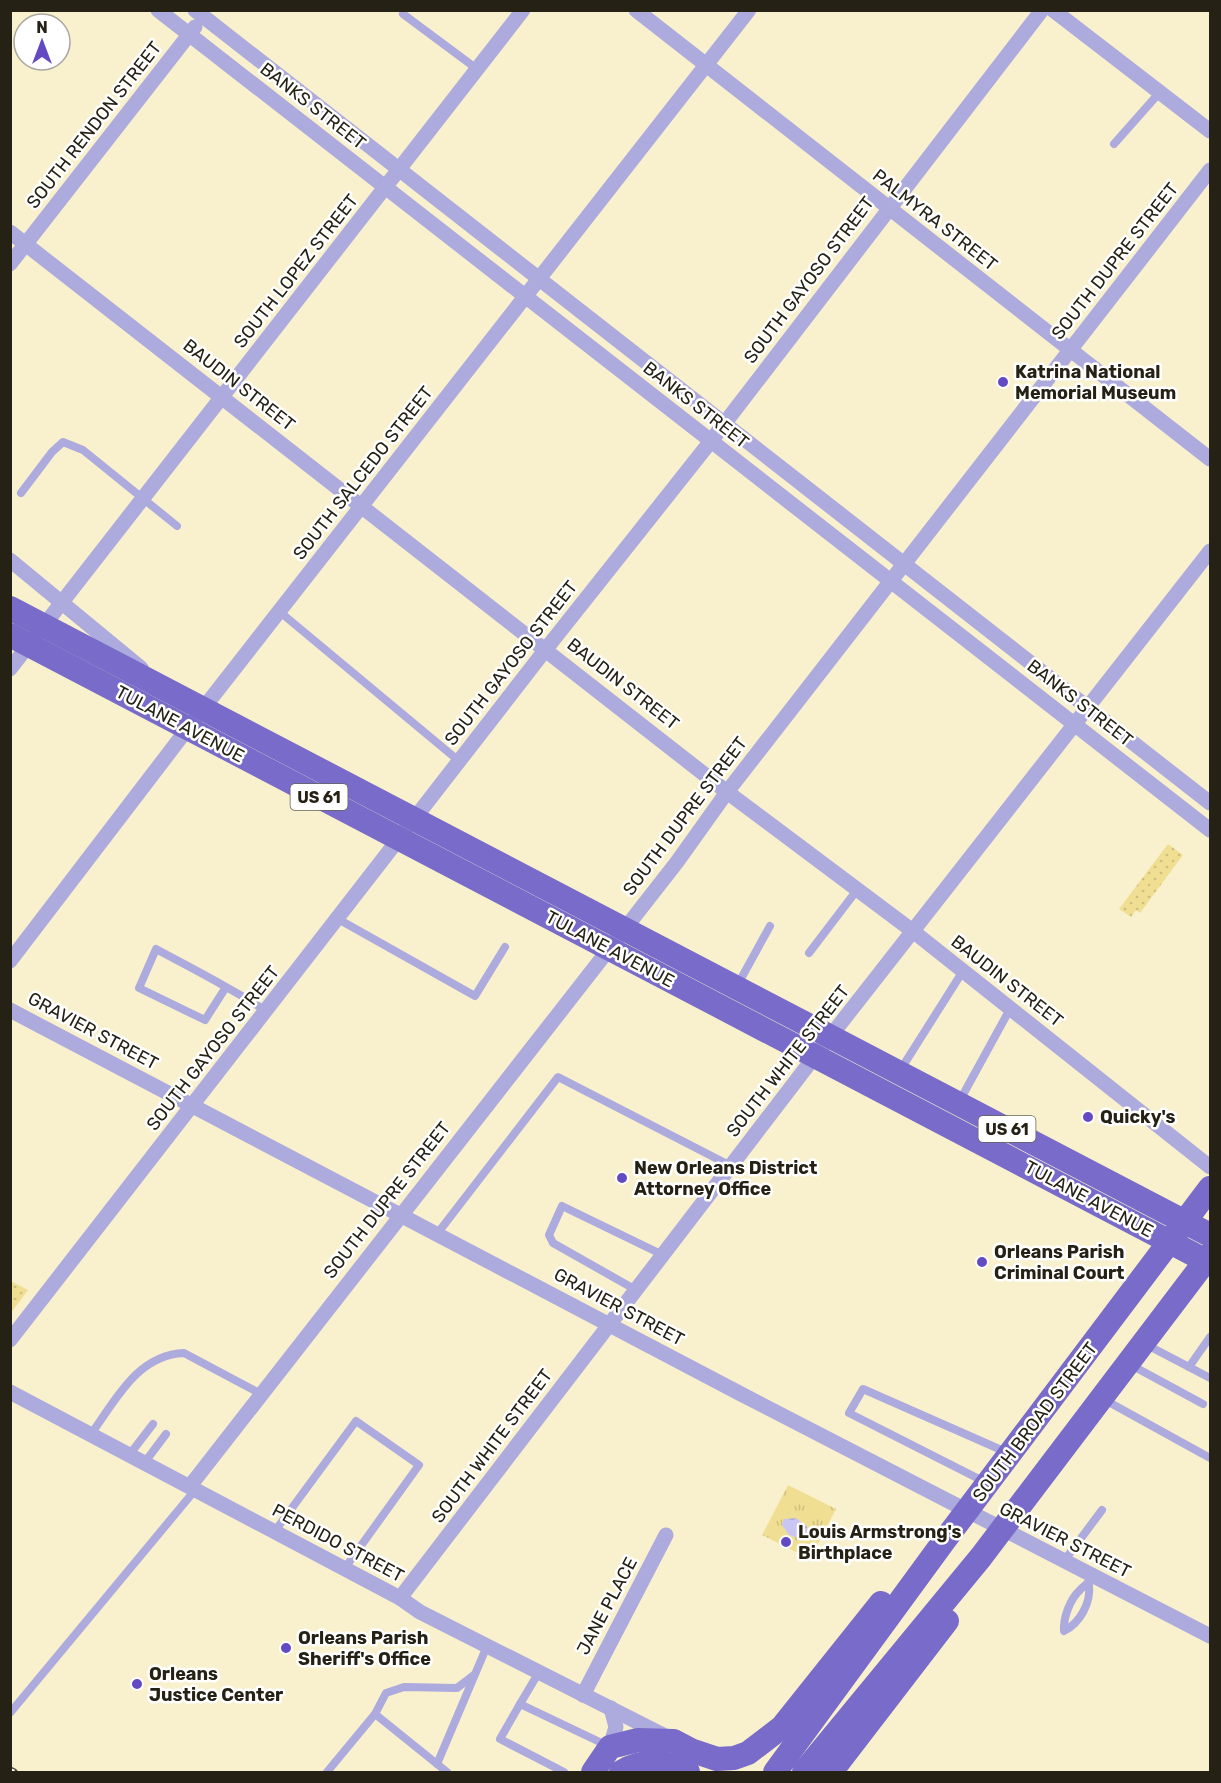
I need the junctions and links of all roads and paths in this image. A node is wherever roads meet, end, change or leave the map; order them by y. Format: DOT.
graph roads {
  1 [pos="158,10"];
  2 [pos="523,10"];
  3 [pos="636,10"];
  4 [pos="749,10"];
  5 [pos="1042,10"];
  6 [pos="1053,10"];
  7 [pos="202,13"];
  8 [pos="403,14"];
  9 [pos="189,34"];
  10 [pos="706,65"];
  11 [pos="477,69"];
  12 [pos="1160,92"];
  13 [pos="1210,131"];
  14 [pos="1114,144"];
  15 [pos="398,170"];
  16 [pos="1210,170"];
  17 [pos="385,188"];
  18 [pos="889,208"];
  19 [pos="10,232"];
  20 [pos="26,244"];
  21 [pos="10,264"];
  22 [pos="539,280"];
  23 [pos="526,297"];
  24 [pos="1070,351"];
  25 [pos="224,398"];
  26 [pos="724,424"];
  27 [pos="711,441"];
  28 [pos="1210,459"];
  29 [pos="21,492"];
  30 [pos="145,498"];
  31 [pos="363,506"];
  32 [pos="177,526"];
  33 [pos="1210,551"];
  34 [pos="10,560"];
  35 [pos="904,565"];
  36 [pos="891,581"];
  37 [pos="63,602"];
  38 [pos="10,608"];
  39 [pos="280,612"];
  40 [pos="44,626"];
  41 [pos="20,640"];
  42 [pos="546,649"];
  43 [pos="10,669"];
  44 [pos="169,691"];
  45 [pos="1088,708"];
  46 [pos="204,710"];
  47 [pos="1075,724"];
  48 [pos="188,729"];
  49 [pos="459,760"];
  50 [pos="727,792"];
  51 [pos="1210,803"];
  52 [pos="414,819"];
  53 [pos="1210,830"];
  54 [pos="400,839"];
  55 [pos="857,890"];
  56 [pos="338,919"];
  57 [pos="770,926"];
  58 [pos="624,929"];
  59 [pos="914,932"];
  60 [pos="505,947"];
  61 [pos="609,948"];
  62 [pos="809,953"];
  63 [pos="10,961"];
  64 [pos="963,971"];
  65 [pos="226,987"];
  66 [pos="736,987"];
  67 [pos="1010,1009"];
  68 [pos="10,1010"];
  69 [pos="266,1011"];
  70 [pos="831,1037"];
  71 [pos="815,1056"];
  72 [pos="899,1072"];
  73 [pos="958,1103"];
  74 [pos="193,1106"];
  75 [pos="731,1166"];
  76 [pos="1210,1167"];
  77 [pos="1210,1188"];
  78 [pos="400,1215"];
  79 [pos="1184,1221"];
  80 [pos="437,1234"];
  81 [pos="1210,1235"];
  82 [pos="1168,1241"];
  83 [pos="663,1256"];
  84 [pos="1209,1259"];
  85 [pos="636,1290"];
  86 [pos="609,1324"];
  87 [pos="1109,1325"];
  88 [pos="1210,1336"];
  89 [pos="10,1340"];
  90 [pos="1143,1343"];
  91 [pos="1127,1363"];
  92 [pos="1189,1366"];
  93 [pos="1210,1378"];
  94 [pos="10,1392"];
  95 [pos="261,1394"];
  96 [pos="1101,1398"];
  97 [pos="1203,1404"];
  98 [pos="153,1424"];
  99 [pos="1028,1431"];
  100 [pos="91,1434"];
  101 [pos="166,1434"];
  102 [pos="130,1454"];
  103 [pos="1010,1454"];
  104 [pos="1059,1454"];
  105 [pos="1210,1458"];
  106 [pos="145,1462"];
  107 [pos="988,1483"];
  108 [pos="193,1487"];
  109 [pos="1102,1510"];
  110 [pos="966,1511"];
  111 [pos="1002,1529"];
  112 [pos="275,1531"];
  113 [pos="666,1535"];
  114 [pos="1064,1561"];
  115 [pos="345,1568"];
  116 [pos="1091,1580"];
  117 [pos="400,1598"];
  118 [pos="1210,1636"];
  119 [pos="487,1646"];
  120 [pos="539,1672"];
  121 [pos="474,1675"];
  122 [pos="583,1695"];
  123 [pos="520,1704"];
  124 [pos="611,1708"];
  125 [pos="10,1713"];
  126 [pos="375,1714"];
  127 [pos="674,1741"];
  128 [pos="610,1747"];
  129 [pos="437,1764"];
  130 [pos="777,1770"];
  131 [pos="327,1773"];
  132 [pos="447,1773"];
  133 [pos="564,1773"];
  134 [pos="593,1773"];
  135 [pos="621,1773"];
  136 [pos="688,1773"];
  137 [pos="804,1773"];
  138 [pos="831,1773"];
  1 -- 9 [label="street, BANKS STREET"];
  2 -- 11 [label="street, SOUTH LOPEZ STREET"];
  3 -- 10 [label="street, PALMYRA STREET"];
  4 -- 10 [label="street, SOUTH SALCEDO STREET"];
  5 -- 18 [label="street, SOUTH GAYOSO STREET"];
  6 -- 12 [label="street"];
  7 -- 9 [label="street, SOUTH RENDON STREET"];
  7 -- 15 [label="street, BANKS STREET"];
  8 -- 11 [label="lane"];
  9 -- 17 [label="street, BANKS STREET"];
  9 -- 20 [label="street, SOUTH RENDON STREET"];
  10 -- 18 [label="street, PALMYRA STREET"];
  10 -- 22 [label="street, SOUTH SALCEDO STREET"];
  11 -- 15 [label="street, SOUTH LOPEZ STREET"];
  12 -- 13 [label="street"];
  12 -- 14 [label="lane"];
  15 -- 17 [label="street, SOUTH LOPEZ STREET"];
  15 -- 22 [label="street, BANKS STREET"];
  16 -- 24 [label="street, SOUTH DUPRE STREET"];
  17 -- 23 [label="street, BANKS STREET"];
  17 -- 25 [label="street, SOUTH LOPEZ STREET"];
  18 -- 24 [label="street, PALMYRA STREET"];
  18 -- 26 [label="street, SOUTH GAYOSO STREET"];
  19 -- 20 [label="street, BAUDIN STREET"];
  20 -- 21 [label="street, SOUTH RENDON STREET"];
  20 -- 25 [label="street, BAUDIN STREET"];
  22 -- 23 [label="street, SOUTH SALCEDO STREET"];
  22 -- 26 [label="street, BANKS STREET"];
  23 -- 27 [label="street, BANKS STREET"];
  23 -- 31 [label="street, SOUTH SALCEDO STREET"];
  24 -- 28 [label="street, PALMYRA STREET"];
  24 -- 35 [label="street, SOUTH DUPRE STREET"];
  25 -- 30 [label="street, SOUTH LOPEZ STREET"];
  25 -- 31 [label="street, BAUDIN STREET"];
  26 -- 27 [label="street, SOUTH GAYOSO STREET"];
  26 -- 35 [label="street, BANKS STREET"];
  27 -- 36 [label="street, BANKS STREET"];
  27 -- 42 [label="street, SOUTH GAYOSO STREET"];
  29 -- 30 [label="lane"];
  30 -- 32 [label="lane"];
  30 -- 37 [label="street, SOUTH LOPEZ STREET"];
  31 -- 39 [label="street, SOUTH SALCEDO STREET"];
  31 -- 42 [label="street, BAUDIN STREET"];
  33 -- 45 [label="street, SOUTH WHITE STREET"];
  34 -- 37 [label="street"];
  35 -- 36 [label="street, SOUTH DUPRE STREET"];
  35 -- 45 [label="street, BANKS STREET"];
  36 -- 47 [label="street, BANKS STREET"];
  36 -- 50 [label="street, SOUTH DUPRE STREET"];
  37 -- 40 [label="street, SOUTH LOPEZ STREET"];
  37 -- 44 [label="street"];
  38 -- 40 [label="main road, TULANE AVENUE / US 61"];
  39 -- 46 [label="street, SOUTH SALCEDO STREET"];
  39 -- 49 [label="lane"];
  40 -- 41 [label="street, SOUTH LOPEZ STREET"];
  40 -- 44 [label="main road, TULANE AVENUE / US 61"];
  41 -- 43 [label="street, SOUTH LOPEZ STREET"];
  41 -- 48 [label="main road, TULANE AVENUE / US 61"];
  42 -- 49 [label="street, SOUTH GAYOSO STREET"];
  42 -- 50 [label="street, BAUDIN STREET"];
  44 -- 46 [label="main road, TULANE AVENUE / US 61"];
  45 -- 47 [label="street, SOUTH WHITE STREET"];
  45 -- 51 [label="street, BANKS STREET"];
  46 -- 48 [label="street, SOUTH SALCEDO STREET"];
  46 -- 52 [label="main road, TULANE AVENUE / US 61"];
  47 -- 53 [label="street, BANKS STREET"];
  47 -- 59 [label="street, SOUTH WHITE STREET"];
  48 -- 54 [label="main road, TULANE AVENUE / US 61"];
  48 -- 63 [label="street, SOUTH SALCEDO STREET"];
  49 -- 52 [label="street, SOUTH GAYOSO STREET"];
  50 -- 55 [label="street, BAUDIN STREET"];
  50 -- 58 [label="street, SOUTH DUPRE STREET"];
  52 -- 54 [label="street, SOUTH GAYOSO STREET"];
  52 -- 58 [label="main road, TULANE AVENUE / US 61"];
  54 -- 56 [label="street, SOUTH GAYOSO STREET"];
  54 -- 61 [label="main road, TULANE AVENUE / US 61"];
  55 -- 59 [label="street, BAUDIN STREET"];
  55 -- 62 [label="lane"];
  56 -- 60 [label="lane"];
  56 -- 69 [label="street, SOUTH GAYOSO STREET"];
  57 -- 66 [label="lane"];
  58 -- 61 [label="street, SOUTH DUPRE STREET"];
  58 -- 66 [label="main road, TULANE AVENUE / US 61"];
  59 -- 64 [label="street, BAUDIN STREET"];
  59 -- 70 [label="street, SOUTH WHITE STREET"];
  61 -- 71 [label="main road, TULANE AVENUE / US 61"];
  61 -- 78 [label="street, SOUTH DUPRE STREET"];
  64 -- 67 [label="street, BAUDIN STREET"];
  64 -- 72 [label="lane"];
  65 -- 65 [label="lane"];
  65 -- 69 [label="lane"];
  66 -- 70 [label="main road, TULANE AVENUE / US 61"];
  67 -- 73 [label="lane"];
  67 -- 76 [label="street, BAUDIN STREET"];
  68 -- 74 [label="street, GRAVIER STREET"];
  69 -- 74 [label="street, SOUTH GAYOSO STREET"];
  70 -- 71 [label="street, SOUTH WHITE STREET"];
  70 -- 72 [label="main road, TULANE AVENUE / US 61"];
  71 -- 75 [label="street, SOUTH WHITE STREET"];
  71 -- 82 [label="main road, TULANE AVENUE / US 61"];
  72 -- 73 [label="main road, TULANE AVENUE / US 61"];
  73 -- 79 [label="main road, TULANE AVENUE / US 61"];
  74 -- 78 [label="street, GRAVIER STREET"];
  74 -- 89 [label="street, SOUTH GAYOSO STREET"];
  75 -- 80 [label="lane"];
  75 -- 83 [label="street, SOUTH WHITE STREET"];
  77 -- 79 [label="main road, SOUTH BROAD STREET"];
  78 -- 80 [label="street, GRAVIER STREET"];
  78 -- 95 [label="street, SOUTH DUPRE STREET"];
  79 -- 81 [label="main road, TULANE AVENUE / US 61"];
  79 -- 82 [label="main road, SOUTH BROAD STREET"];
  80 -- 86 [label="street, GRAVIER STREET"];
  82 -- 84 [label="main road, TULANE AVENUE / US 61"];
  82 -- 87 [label="main road, SOUTH BROAD STREET"];
  83 -- 85 [label="street, SOUTH WHITE STREET"];
  83 -- 85 [label="lane"];
  84 -- 90 [label="main road"];
  85 -- 86 [label="street, SOUTH WHITE STREET"];
  86 -- 110 [label="street, GRAVIER STREET"];
  86 -- 117 [label="street, SOUTH WHITE STREET"];
  87 -- 90 [label="main road"];
  87 -- 99 [label="main road, SOUTH BROAD STREET"];
  88 -- 92 [label="lane"];
  90 -- 91 [label="main road"];
  90 -- 92 [label="lane"];
  91 -- 96 [label="main road"];
  91 -- 97 [label="lane"];
  92 -- 93 [label="lane"];
  94 -- 100 [label="street, PERDIDO STREET"];
  95 -- 100 [label="lane"];
  95 -- 108 [label="street, SOUTH DUPRE STREET"];
  96 -- 104 [label="main road"];
  96 -- 105 [label="lane"];
  98 -- 102 [label="lane"];
  99 -- 103 [label="main road, SOUTH BROAD STREET"];
  99 -- 104 [label="main road"];
  100 -- 102 [label="street, PERDIDO STREET"];
  101 -- 106 [label="lane"];
  102 -- 106 [label="street, PERDIDO STREET"];
  103 -- 107 [label="main road, SOUTH BROAD STREET"];
  103 -- 107 [label="lane"];
  104 -- 111 [label="main road"];
  106 -- 108 [label="street, PERDIDO STREET"];
  107 -- 110 [label="main road, SOUTH BROAD STREET"];
  108 -- 112 [label="street, PERDIDO STREET"];
  108 -- 125 [label="lane"];
  109 -- 114 [label="lane"];
  110 -- 111 [label="street, GRAVIER STREET"];
  110 -- 127 [label="main road"];
  110 -- 130 [label="main road, SOUTH BROAD STREET"];
  111 -- 114 [label="street, GRAVIER STREET"];
  111 -- 137 [label="main road"];
  111 -- 138 [label="main road"];
  112 -- 115 [label="street, PERDIDO STREET"];
  112 -- 115 [label="lane"];
  113 -- 122 [label="street, JANE PLACE"];
  114 -- 116 [label="street, GRAVIER STREET"];
  115 -- 117 [label="street, PERDIDO STREET"];
  116 -- 116 [label="lane"];
  116 -- 118 [label="street, GRAVIER STREET"];
  117 -- 119 [label="street, PERDIDO STREET"];
  119 -- 120 [label="street, PERDIDO STREET"];
  119 -- 121 [label="lane"];
  120 -- 122 [label="street, PERDIDO STREET"];
  120 -- 123 [label="lane"];
  121 -- 126 [label="lane"];
  121 -- 129 [label="lane"];
  122 -- 124 [label="street, PERDIDO STREET"];
  123 -- 128 [label="lane"];
  123 -- 133 [label="lane"];
  124 -- 127 [label="street, PERDIDO STREET"];
  124 -- 128 [label="street"];
  126 -- 129 [label="lane"];
  126 -- 131 [label="lane"];
  127 -- 128 [label="main road"];
  128 -- 134 [label="main road"];
  129 -- 132 [label="lane"];
  135 -- 136 [label="main road"];
}
